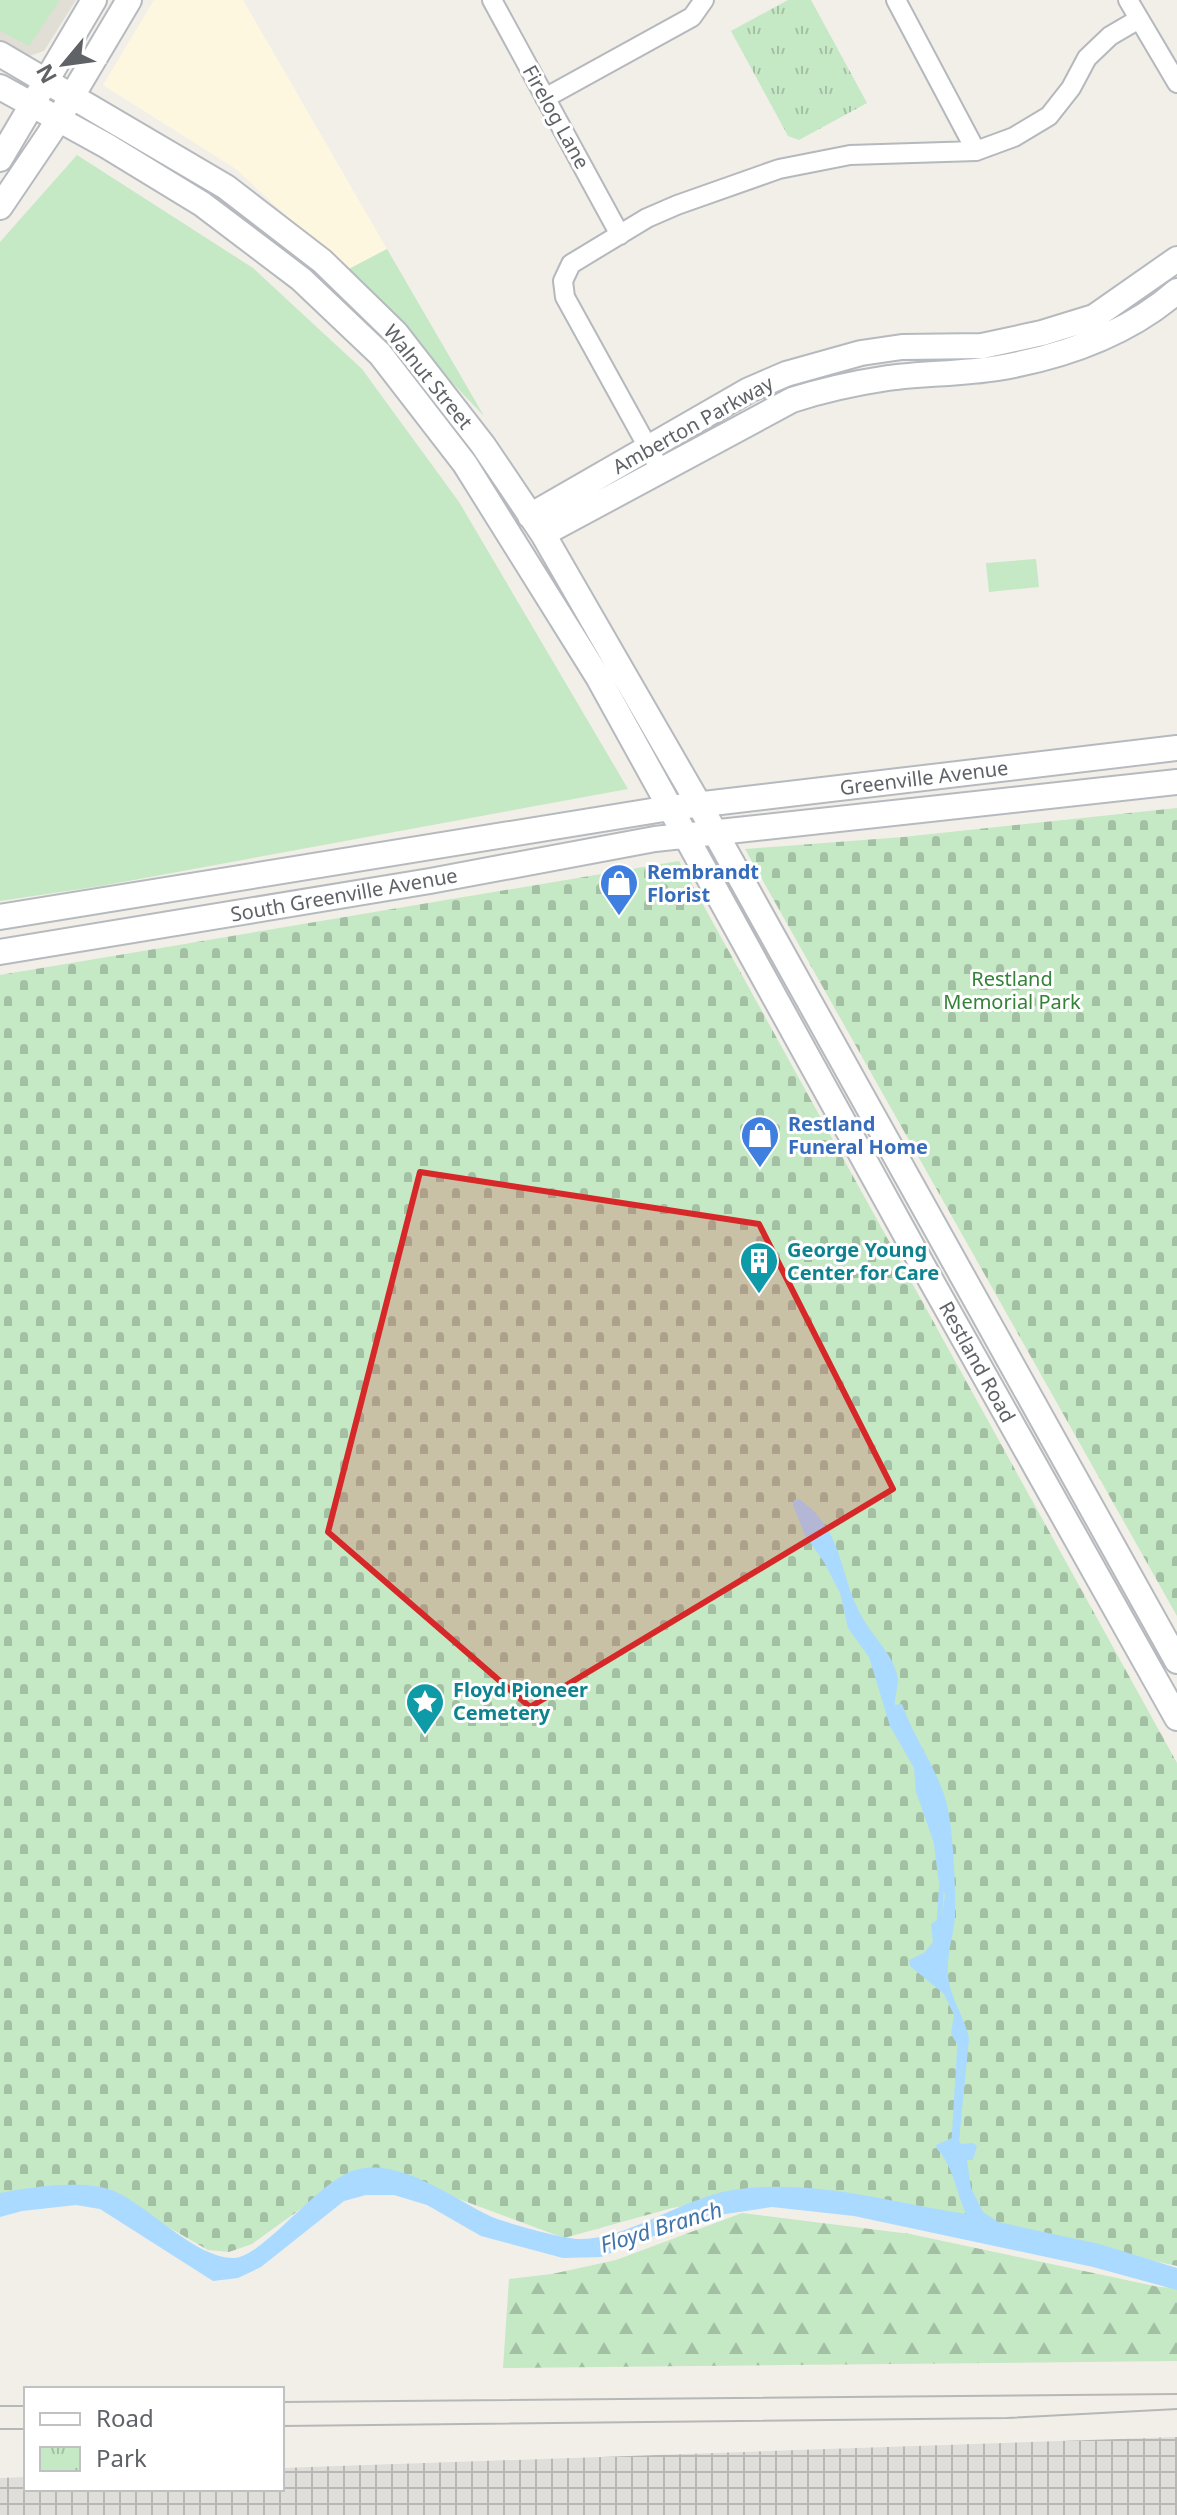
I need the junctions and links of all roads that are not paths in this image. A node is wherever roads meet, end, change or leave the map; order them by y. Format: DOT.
graph roads {
  1 [pos="94,0"];
  2 [pos="129,0"];
  3 [pos="492,0"];
  4 [pos="704,0"];
  5 [pos="896,0"];
  6 [pos="1128,0"];
  7 [pos="1139,19"];
  8 [pos="0,54"];
  9 [pos="48,81"];
  10 [pos="1177,83"];
  11 [pos="0,87"];
  12 [pos="72,94"];
  13 [pos="545,98"];
  14 [pos="33,105"];
  15 [pos="58,119"];
  16 [pos="976,151"];
  17 [pos="0,159"];
  18 [pos="0,207"];
  19 [pos="620,235"];
  20 [pos="303,246"];
  21 [pos="1177,259"];
  22 [pos="286,268"];
  23 [pos="1177,291"];
  24 [pos="648,449"];
  25 [pos="661,471"];
  26 [pos="537,525"];
  27 [pos="1177,748"];
  28 [pos="1177,782"];
  29 [pos="699,805"];
  30 [pos="670,808"];
  31 [pos="550,827"];
  32 [pos="716,834"];
  33 [pos="687,837"];
  34 [pos="426,848"];
  35 [pos="556,856"];
  36 [pos="430,881"];
  37 [pos="0,917"];
  38 [pos="0,952"];
  39 [pos="1177,1661"];
  40 [pos="1177,1718"];
  1 -- 9 [label="main road"];
  2 -- 12 [label="main road"];
  3 -- 13 [label="street, Firelog Lane"];
  4 -- 13 [label="street"];
  5 -- 16 [label="street"];
  6 -- 7 [label="street"];
  7 -- 10 [label="street"];
  7 -- 16 [label="street"];
  8 -- 9 [label="main road, Walnut Street"];
  9 -- 12 [label="main road, Walnut Street"];
  9 -- 14 [label="main road"];
  11 -- 14 [label="main road, Walnut Street"];
  12 -- 15 [label="main road"];
  12 -- 20 [label="main road, Walnut Street"];
  13 -- 19 [label="street, Firelog Lane"];
  14 -- 15 [label="main road, Walnut Street"];
  14 -- 17 [label="main road"];
  15 -- 18 [label="main road"];
  15 -- 22 [label="main road, Walnut Street"];
  16 -- 19 [label="street"];
  19 -- 24 [label="street"];
  20 -- 22 [label="main road"];
  20 -- 26 [label="main road, Walnut Street"];
  21 -- 24 [label="main road, Amberton Parkway"];
  22 -- 30 [label="main road, Walnut Street"];
  23 -- 25 [label="main road, Amberton Parkway"];
  24 -- 25 [label="street"];
  24 -- 26 [label="main road, Amberton Parkway"];
  25 -- 26 [label="main road, Amberton Parkway"];
  26 -- 29 [label="main road, Walnut Street"];
  27 -- 29 [label="main road, Greenville Avenue"];
  28 -- 32 [label="main road, Greenville Avenue"];
  29 -- 30 [label="main road, Greenville Avenue"];
  29 -- 32 [label="main road, Walnut Street"];
  30 -- 31 [label="main road, South Greenville Avenue"];
  30 -- 33 [label="main road, Walnut Street"];
  31 -- 34 [label="main road, South Greenville Avenue"];
  31 -- 35 [label="main road"];
  32 -- 33 [label="main road, Greenville Avenue"];
  32 -- 39 [label="main road, Restland Road"];
  33 -- 35 [label="main road, South Greenville Avenue"];
  33 -- 40 [label="main road, Restland Road"];
  34 -- 36 [label="main road"];
  34 -- 37 [label="main road, South Greenville Avenue"];
  35 -- 36 [label="main road, South Greenville Avenue"];
  36 -- 38 [label="main road, South Greenville Avenue"];
}
